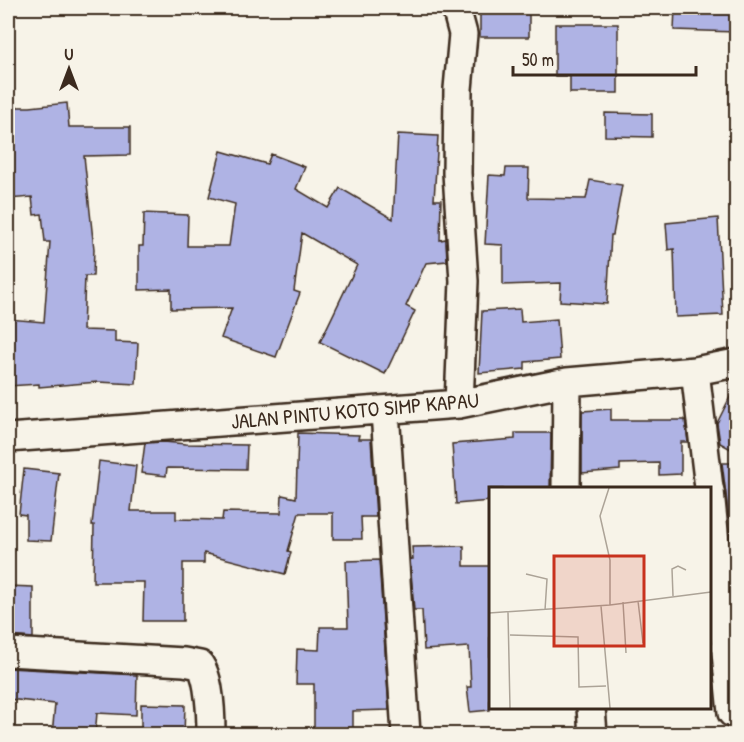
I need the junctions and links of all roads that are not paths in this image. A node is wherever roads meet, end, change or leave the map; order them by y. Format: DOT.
graph roads {
  1 [pos="456,8"];
  2 [pos="736,363"];
  3 [pos="695,371"];
  4 [pos="567,382"];
  5 [pos="459,404"];
  6 [pos="385,411"];
  7 [pos="8,438"];
  8 [pos="566,487"];
  9 [pos="709,487"];
  10 [pos="711,509"];
  11 [pos="8,652"];
  12 [pos="591,709"];
  13 [pos="732,713"];
  14 [pos="211,735"];
  15 [pos="406,735"];
  16 [pos="593,735"];
  1 -- 5 [label="street"];
  2 -- 3 [label="street, JALAN PINTU KOTO SIMP KAPAU"];
  3 -- 4 [label="street, JALAN PINTU KOTO SIMP KAPAU"];
  3 -- 9 [label="street"];
  4 -- 5 [label="street, JALAN PINTU KOTO SIMP KAPAU"];
  4 -- 8 [label="street"];
  5 -- 6 [label="street, JALAN PINTU KOTO SIMP KAPAU"];
  6 -- 7 [label="street, JALAN PINTU KOTO SIMP KAPAU"];
  6 -- 15 [label="street"];
  10 -- 13 [label="street"];
  11 -- 14 [label="street"];
  12 -- 16 [label="street"];
}
